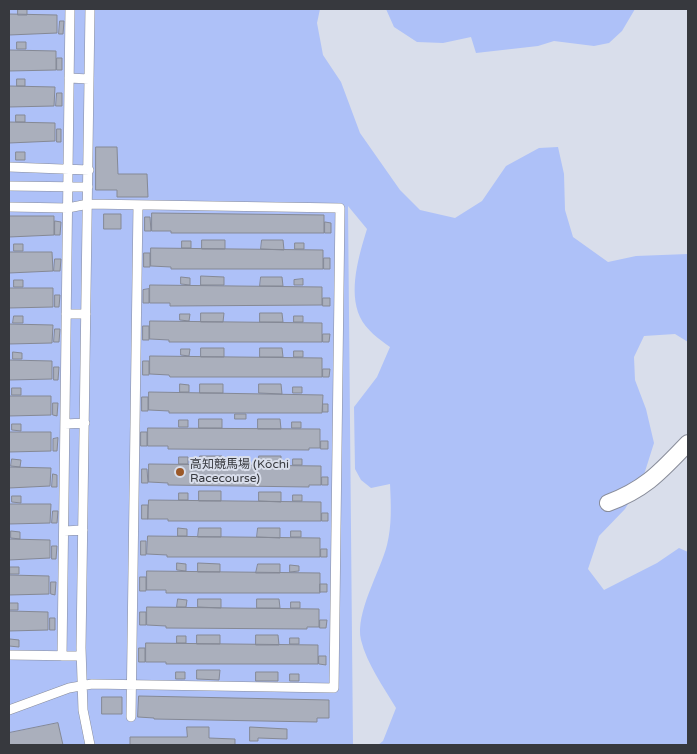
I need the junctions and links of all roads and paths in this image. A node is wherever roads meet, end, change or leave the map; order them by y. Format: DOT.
graph roads {
  1 [pos="70,9"];
  2 [pos="90,9"];
  3 [pos="69,78"];
  4 [pos="89,79"];
  5 [pos="9,167"];
  6 [pos="68,168"];
  7 [pos="89,170"];
  8 [pos="9,186"];
  9 [pos="68,186"];
  10 [pos="88,187"];
  11 [pos="88,204"];
  12 [pos="138,205"];
  13 [pos="9,207"];
  14 [pos="68,208"];
  15 [pos="66,314"];
  16 [pos="86,314"];
  17 [pos="85,423"];
  18 [pos="65,424"];
  19 [pos="688,443"];
  20 [pos="608,502"];
  21 [pos="83,530"];
  22 [pos="64,531"];
  23 [pos="9,655"];
  24 [pos="62,656"];
  25 [pos="81,656"];
  26 [pos="132,684"];
  27 [pos="82,686"];
  28 [pos="9,710"];
  29 [pos="131,717"];
  30 [pos="90,745"];
  1 -- 3 [label="lane"];
  2 -- 4 [label="lane"];
  3 -- 4 [label="lane"];
  3 -- 6 [label="lane"];
  4 -- 7 [label="lane"];
  5 -- 6 [label="lane"];
  6 -- 7 [label="lane"];
  6 -- 9 [label="lane"];
  7 -- 10 [label="lane"];
  8 -- 9 [label="lane"];
  9 -- 10 [label="lane"];
  9 -- 14 [label="lane"];
  10 -- 11 [label="lane"];
  11 -- 12 [label="lane"];
  11 -- 14 [label="lane"];
  11 -- 16 [label="lane"];
  12 -- 26 [label="lane"];
  12 -- 26 [label="lane"];
  13 -- 14 [label="lane"];
  14 -- 15 [label="lane"];
  15 -- 16 [label="lane"];
  15 -- 18 [label="lane"];
  16 -- 17 [label="lane"];
  17 -- 18 [label="lane"];
  17 -- 21 [label="lane"];
  18 -- 22 [label="lane"];
  19 -- 20 [label="street"];
  21 -- 22 [label="lane"];
  21 -- 25 [label="lane"];
  22 -- 24 [label="lane"];
  23 -- 24 [label="lane"];
  24 -- 25 [label="lane"];
  25 -- 27 [label="lane"];
  26 -- 27 [label="lane"];
  26 -- 29 [label="lane"];
  27 -- 28 [label="lane"];
  27 -- 30 [label="lane"];
}
